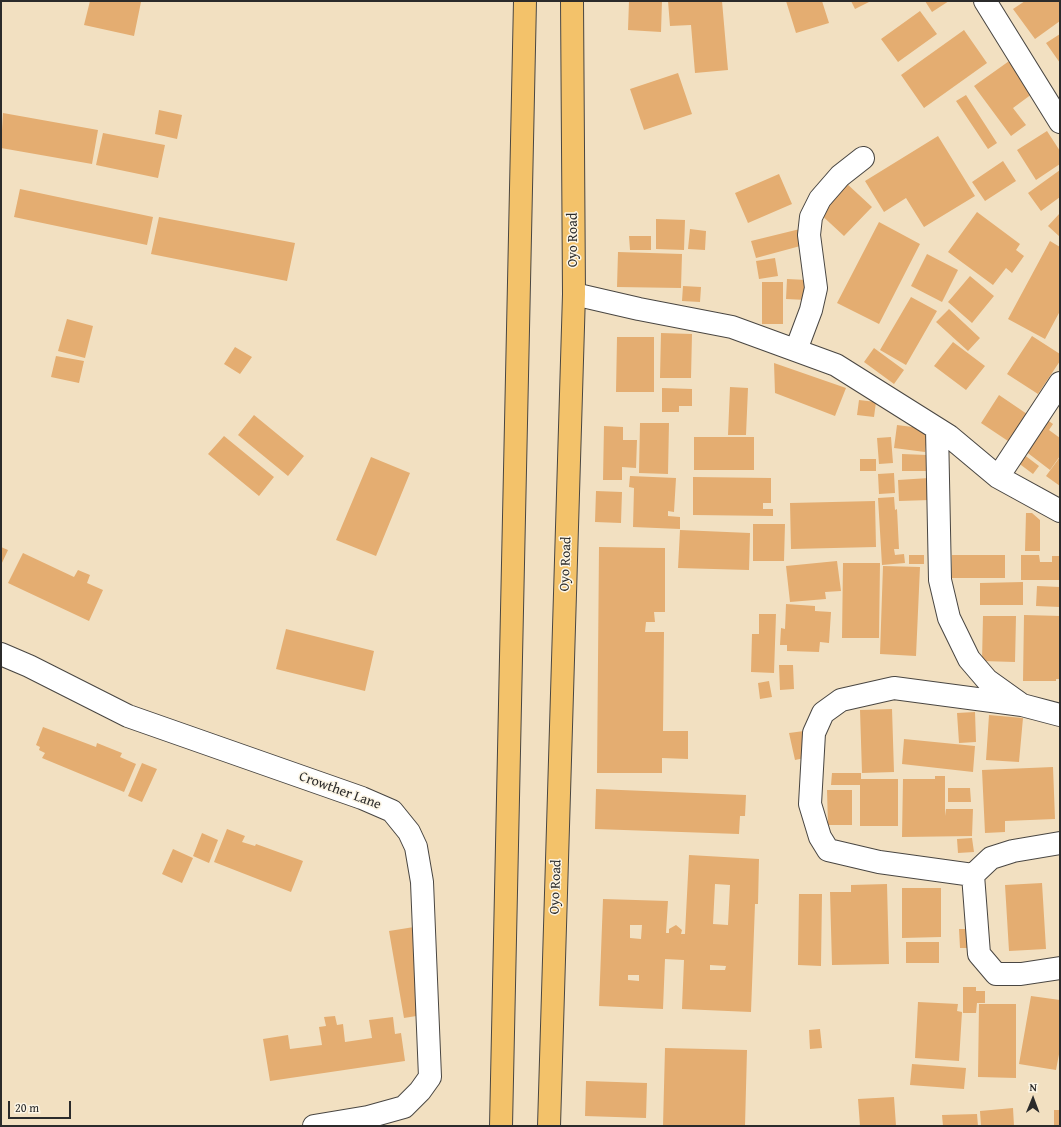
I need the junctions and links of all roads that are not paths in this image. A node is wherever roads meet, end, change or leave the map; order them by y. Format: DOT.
graph roads {
  1 [pos="525,1"];
  2 [pos="572,1"];
  3 [pos="985,1"];
  4 [pos="1060,122"];
  5 [pos="863,158"];
  6 [pos="574,294"];
  7 [pos="796,350"];
  8 [pos="1060,383"];
  9 [pos="937,428"];
  10 [pos="998,478"];
  11 [pos="1060,511"];
  12 [pos="1,654"];
  13 [pos="1022,705"];
  14 [pos="1060,715"];
  15 [pos="1060,843"];
  16 [pos="973,875"];
  17 [pos="1060,968"];
  18 [pos="314,1126"];
  19 [pos="501,1126"];
  20 [pos="549,1126"];
  1 -- 19 [label="highway"];
  2 -- 6 [label="highway, Oyo Road"];
  3 -- 4 [label="street"];
  5 -- 7 [label="street"];
  6 -- 7 [label="street"];
  6 -- 20 [label="highway, Oyo Road"];
  7 -- 9 [label="street"];
  8 -- 10 [label="street"];
  9 -- 10 [label="street"];
  9 -- 13 [label="street"];
  10 -- 11 [label="street"];
  12 -- 18 [label="street, Crowther Lane"];
  13 -- 14 [label="street"];
  13 -- 16 [label="street"];
  15 -- 16 [label="street"];
  16 -- 17 [label="street"];
}
